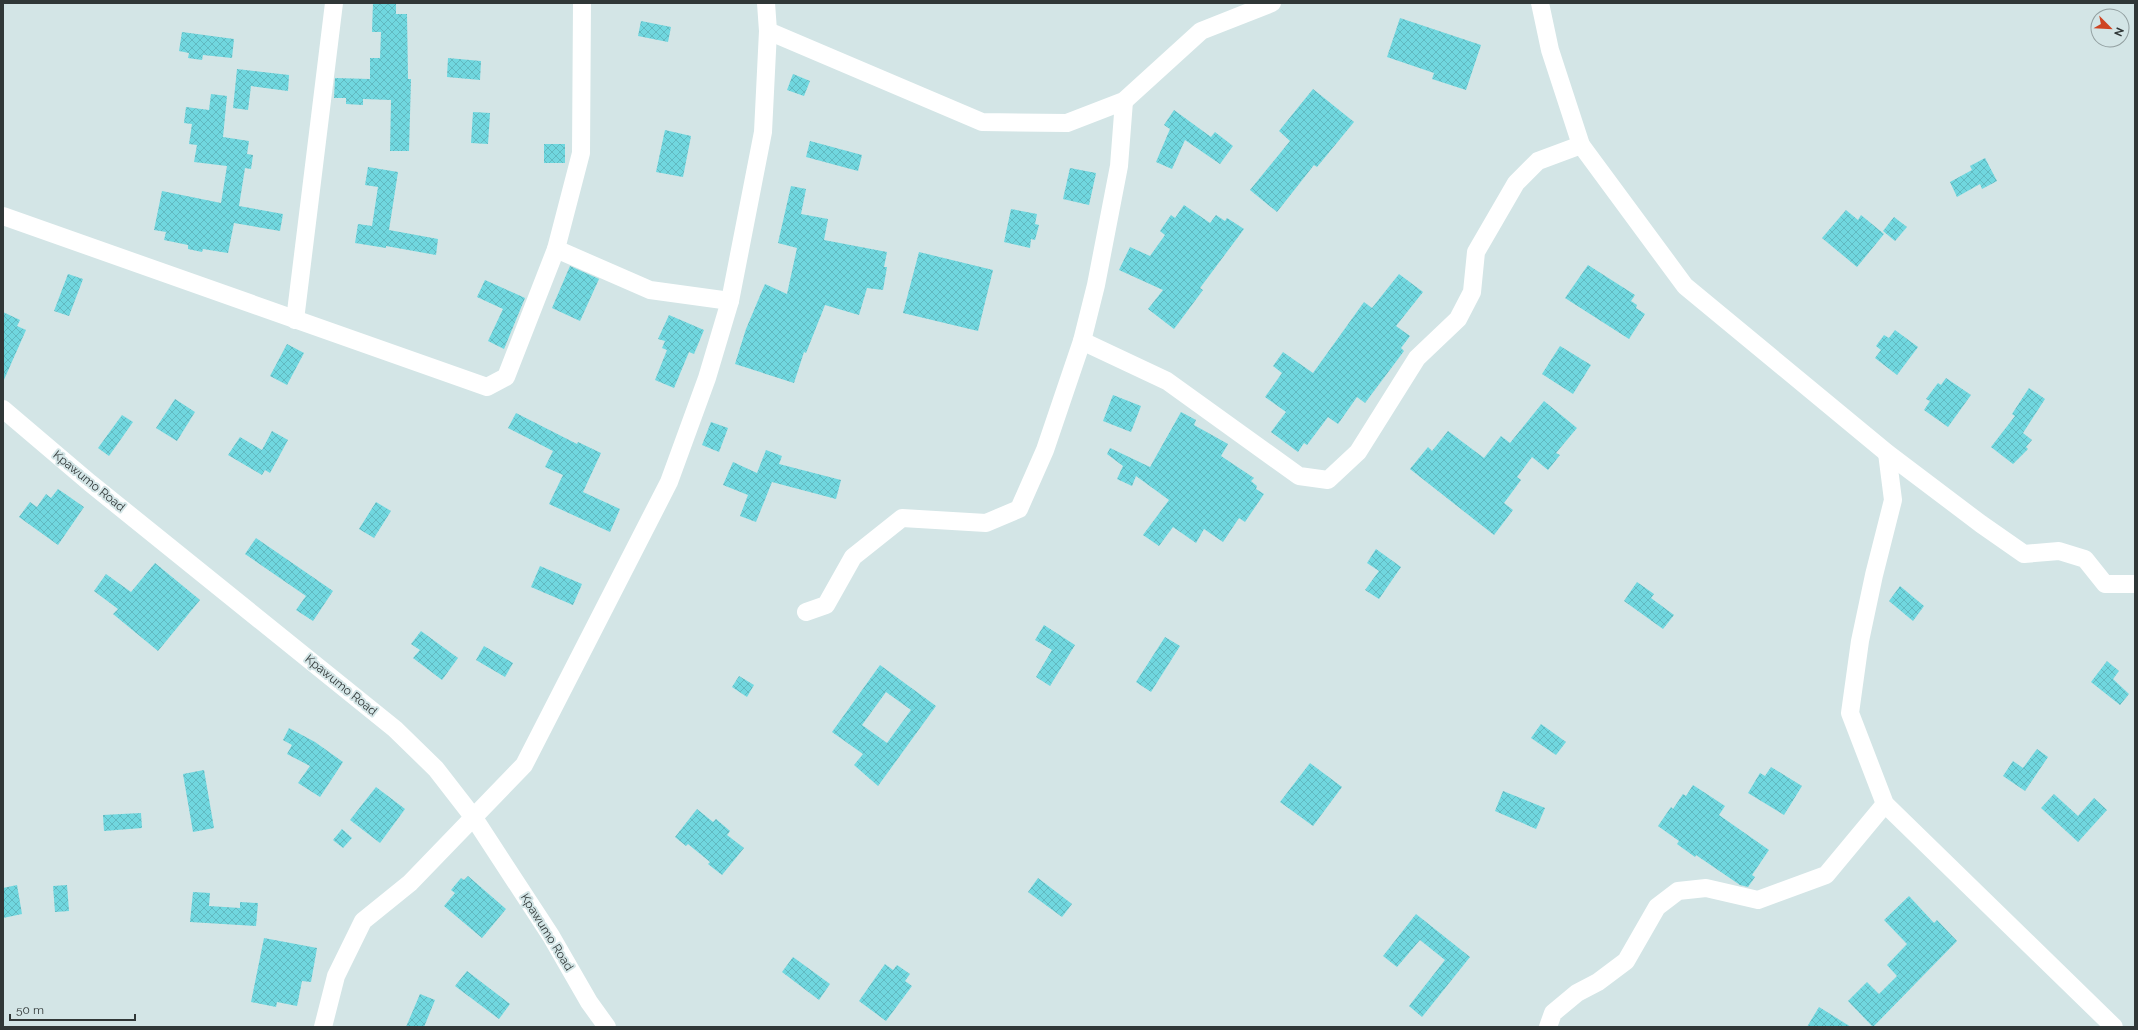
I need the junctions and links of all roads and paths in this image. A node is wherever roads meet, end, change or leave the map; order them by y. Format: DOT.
graph roads {
  1 [pos="334,3"];
  2 [pos="582,3"];
  3 [pos="766,3"];
  4 [pos="1272,3"];
  5 [pos="1540,3"];
  6 [pos="768,31"];
  7 [pos="1124,102"];
  8 [pos="1581,145"];
  9 [pos="3,216"];
  10 [pos="556,249"];
  11 [pos="730,301"];
  12 [pos="295,320"];
  13 [pos="1082,341"];
  14 [pos="3,409"];
  15 [pos="1887,453"];
  16 [pos="2135,584"];
  17 [pos="806,612"];
  18 [pos="1885,804"];
  19 [pos="474,818"];
  20 [pos="323,1027"];
  21 [pos="607,1027"];
  22 [pos="1548,1027"];
  23 [pos="2114,1027"];
  1 -- 12 [label="street"];
  2 -- 10 [label="street"];
  3 -- 6 [label="street"];
  4 -- 7 [label="street"];
  5 -- 8 [label="street"];
  6 -- 7 [label="street"];
  6 -- 11 [label="street"];
  7 -- 13 [label="street"];
  8 -- 13 [label="street"];
  8 -- 15 [label="street"];
  9 -- 12 [label="street"];
  10 -- 11 [label="street"];
  10 -- 12 [label="street"];
  11 -- 19 [label="street"];
  13 -- 17 [label="street"];
  14 -- 19 [label="street, Kpawumo Road"];
  15 -- 16 [label="street"];
  15 -- 18 [label="street"];
  18 -- 22 [label="street"];
  18 -- 23 [label="street"];
  19 -- 20 [label="street"];
  19 -- 21 [label="street, Kpawumo Road"];
}
